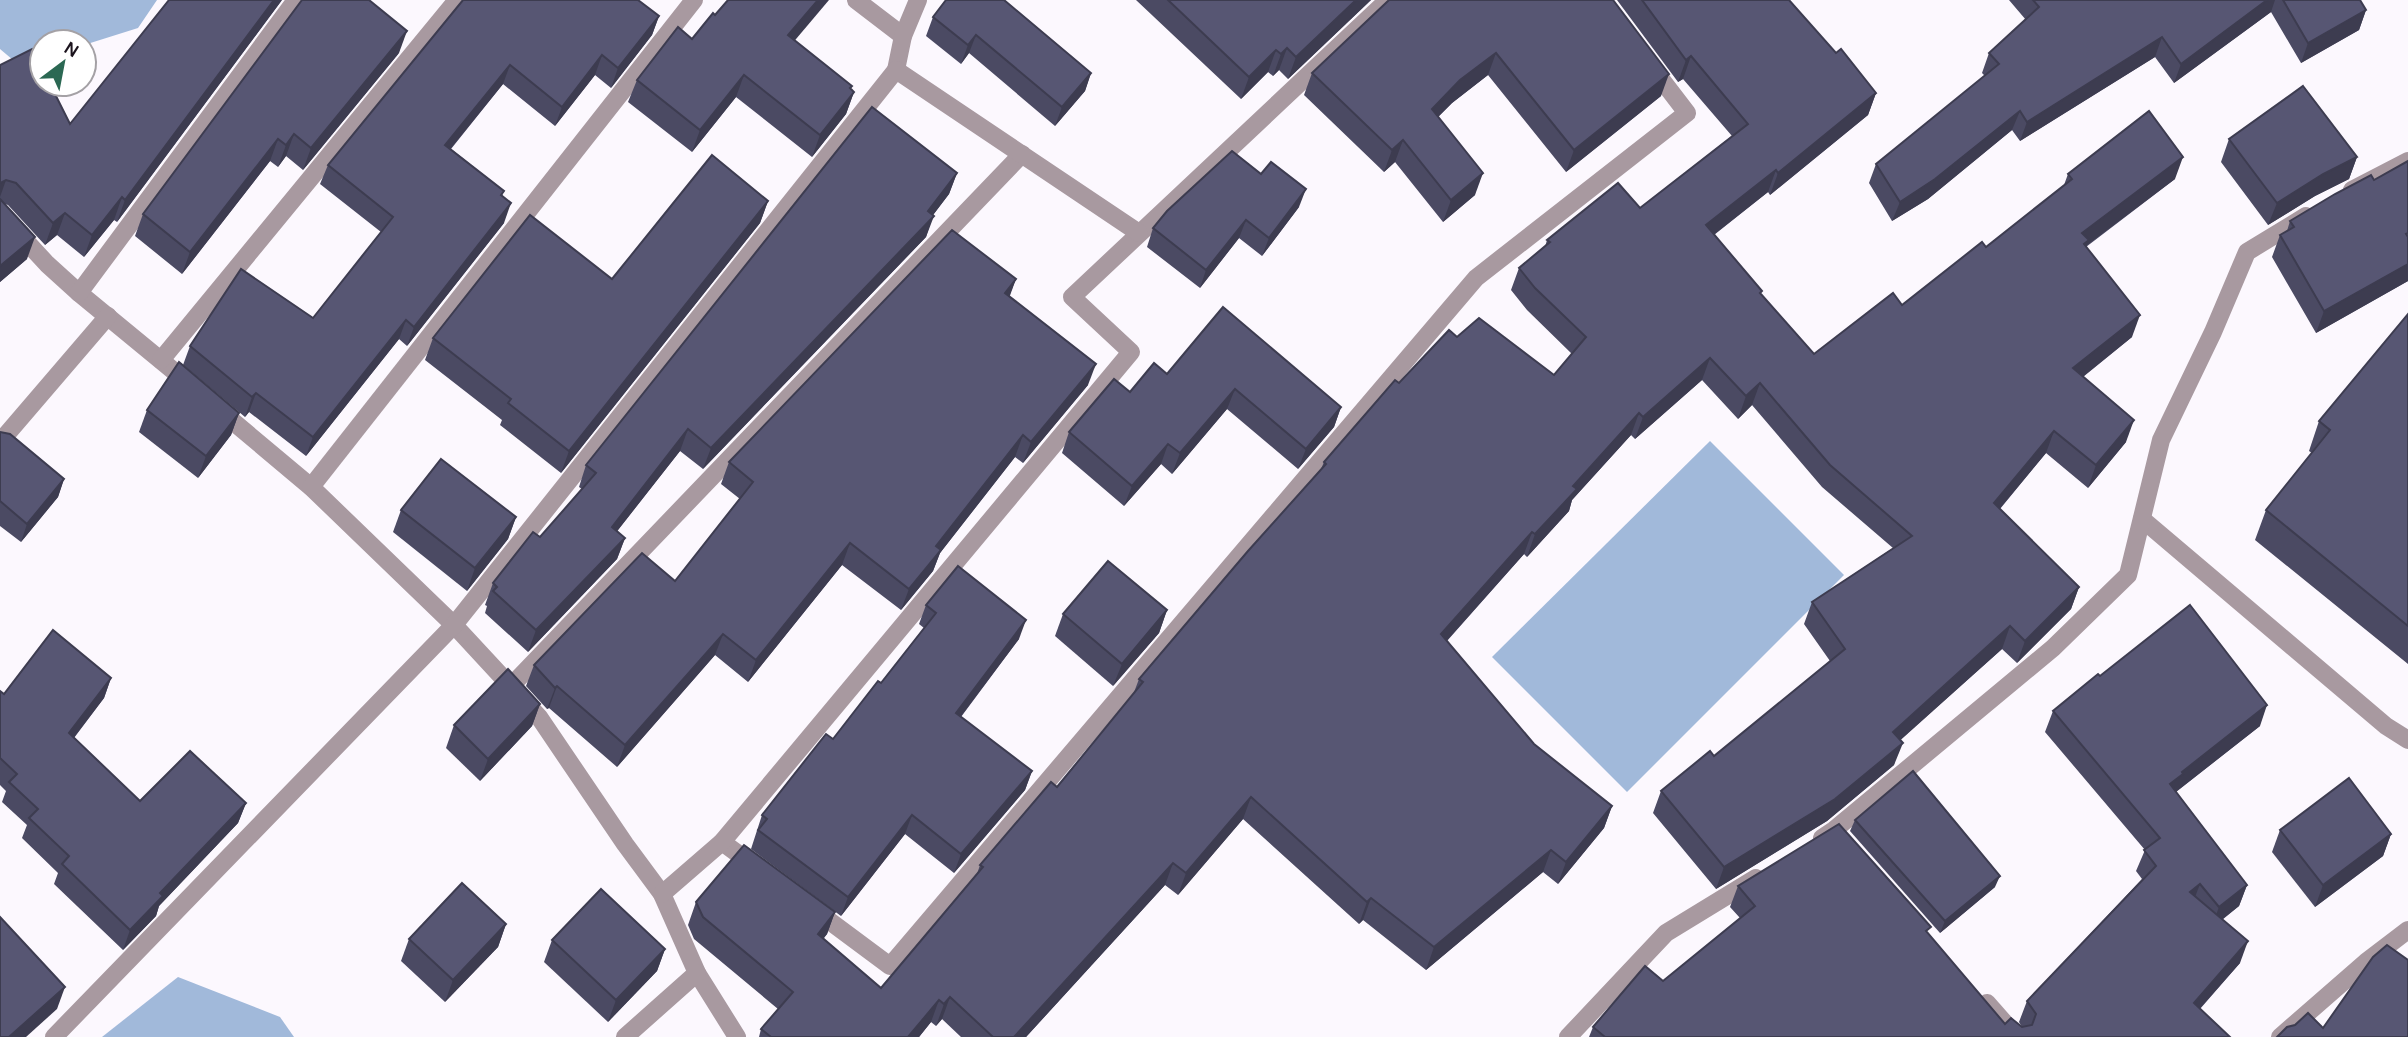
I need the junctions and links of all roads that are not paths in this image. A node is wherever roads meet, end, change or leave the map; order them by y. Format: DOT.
graph roads {
  1 [pos="296,0"];
  2 [pos="457,0"];
  3 [pos="694,0"];
  4 [pos="856,0"];
  5 [pos="918,0"];
  6 [pos="1388,0"];
  7 [pos="903,36"];
  8 [pos="1641,51"];
  9 [pos="896,70"];
  10 [pos="1022,154"];
  11 [pos="2408,161"];
  12 [pos="0,213"];
  13 [pos="1139,233"];
  14 [pos="79,293"];
  15 [pos="108,316"];
  16 [pos="161,360"];
  17 [pos="0,442"];
  18 [pos="311,487"];
  19 [pos="2142,519"];
  20 [pos="454,625"];
  21 [pos="511,686"];
  22 [pos="2408,740"];
  23 [pos="722,842"];
  24 [pos="1812,844"];
  25 [pos="1767,871"];
  26 [pos="767,875"];
  27 [pos="662,894"];
  28 [pos="800,900"];
  29 [pos="2408,930"];
  30 [pos="697,972"];
  31 [pos="1971,985"];
  32 [pos="54,1037"];
  33 [pos="625,1037"];
  34 [pos="737,1037"];
  35 [pos="1568,1037"];
  36 [pos="2017,1037"];
  37 [pos="2280,1037"];
  1 -- 14 [label="street"];
  2 -- 16 [label="street"];
  3 -- 18 [label="street"];
  4 -- 7 [label="street"];
  5 -- 7 [label="street"];
  6 -- 13 [label="street"];
  7 -- 9 [label="street"];
  8 -- 28 [label="street"];
  9 -- 10 [label="street"];
  9 -- 20 [label="street"];
  10 -- 13 [label="street"];
  10 -- 21 [label="street"];
  11 -- 19 [label="street"];
  12 -- 14 [label="street"];
  13 -- 23 [label="street"];
  14 -- 15 [label="street"];
  15 -- 16 [label="street"];
  15 -- 17 [label="street"];
  16 -- 18 [label="street"];
  18 -- 20 [label="street"];
  19 -- 22 [label="street"];
  19 -- 24 [label="street"];
  20 -- 21 [label="street"];
  20 -- 32 [label="street"];
  21 -- 27 [label="street"];
  23 -- 26 [label="street"];
  23 -- 27 [label="street"];
  25 -- 35 [label="street"];
  27 -- 30 [label="street"];
  29 -- 37 [label="street"];
  30 -- 33 [label="street"];
  30 -- 34 [label="street"];
  31 -- 36 [label="street"];
}
